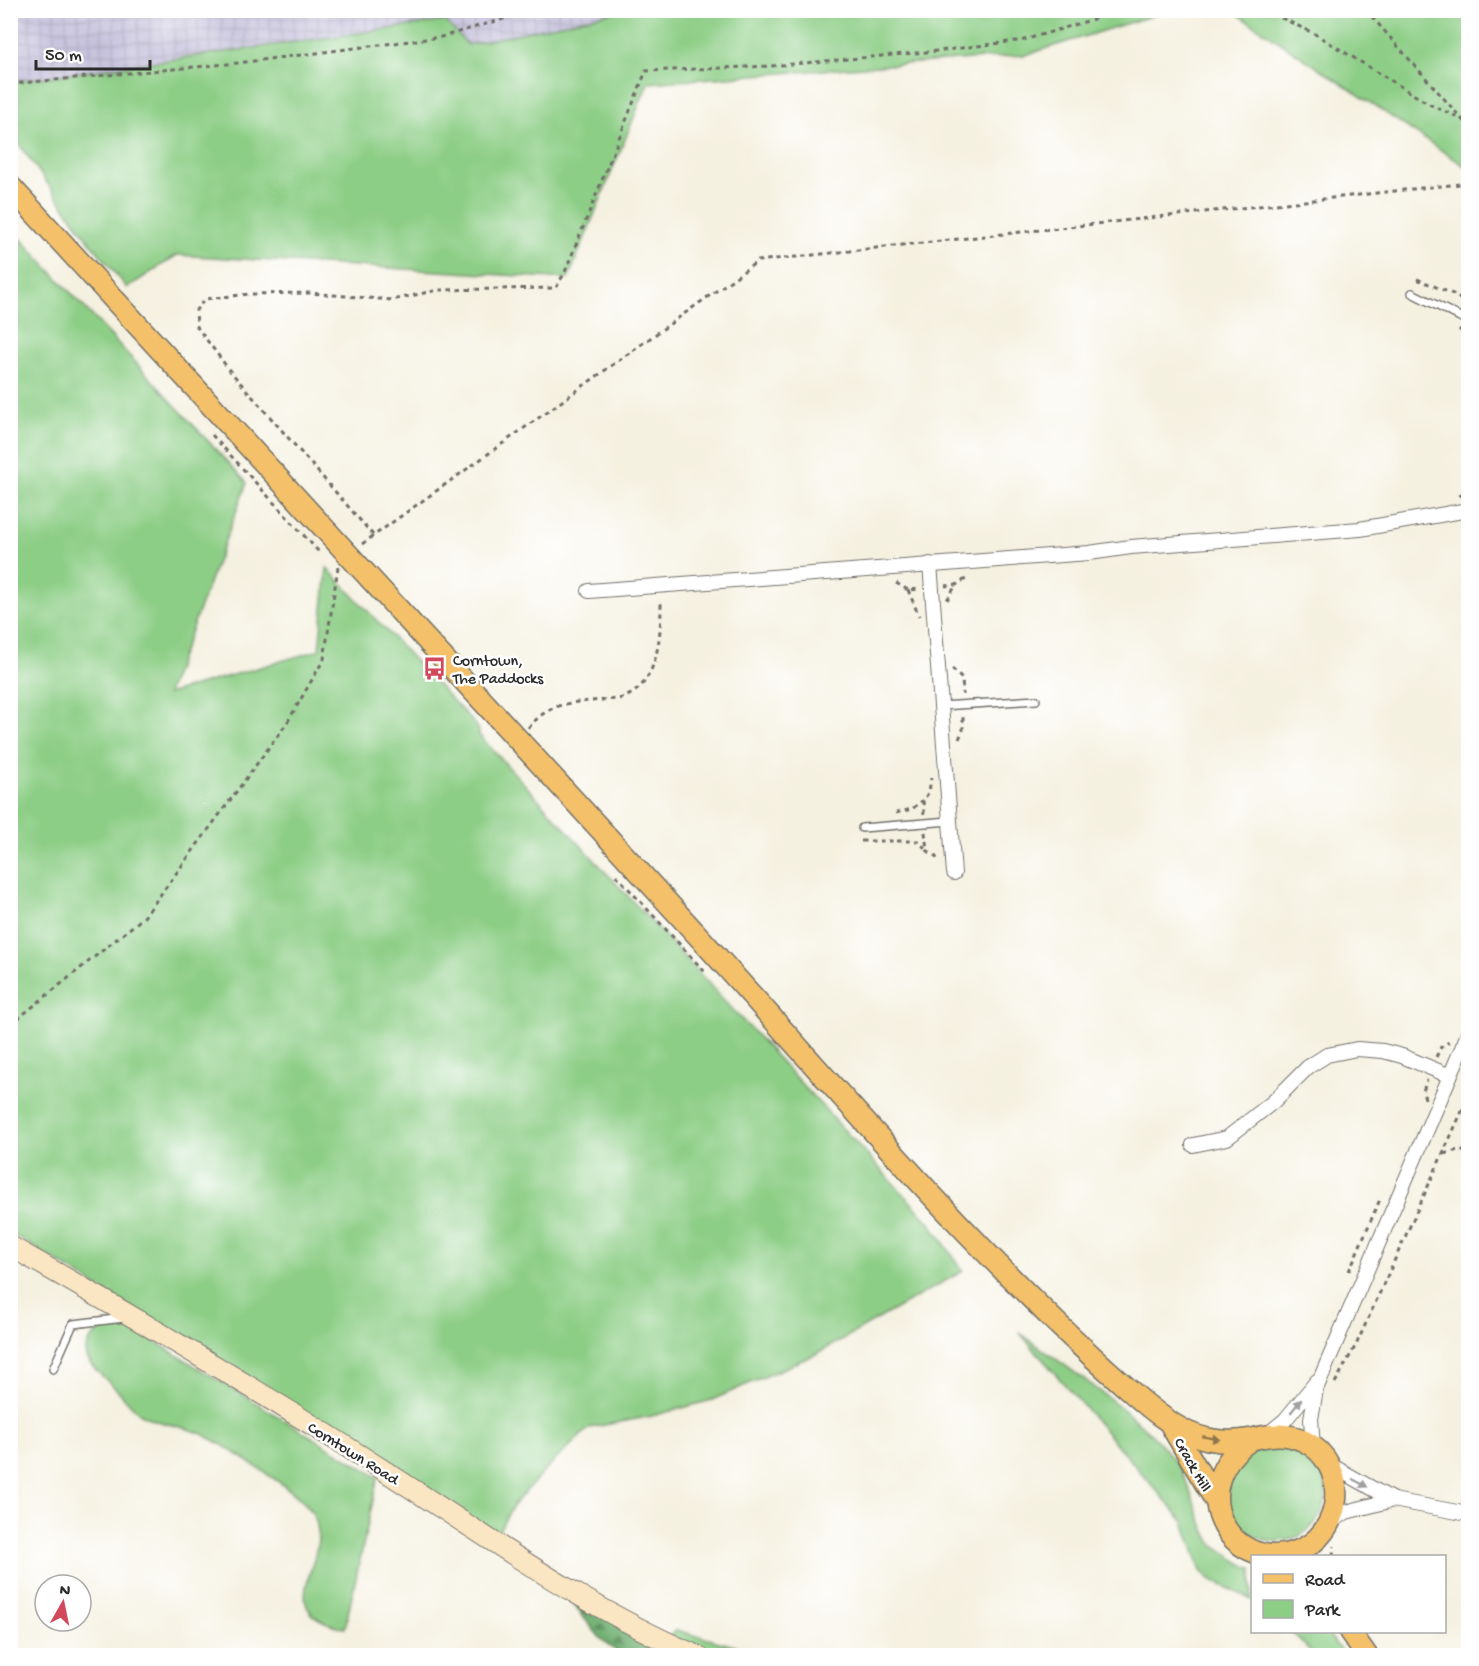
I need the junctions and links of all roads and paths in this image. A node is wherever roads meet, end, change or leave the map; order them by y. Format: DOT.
graph roads {
  1 [pos="535,10"];
  2 [pos="1124,10"];
  3 [pos="1265,10"];
  4 [pos="1366,10"];
  5 [pos="10,84"];
  6 [pos="1462,119"];
  7 [pos="1468,122"];
  8 [pos="1468,126"];
  9 [pos="1468,183"];
  10 [pos="10,186"];
  11 [pos="1417,279"];
  12 [pos="1412,293"];
  13 [pos="1468,305"];
  14 [pos="1468,321"];
  15 [pos="1465,508"];
  16 [pos="373,535"];
  17 [pos="349,556"];
  18 [pos="930,564"];
  19 [pos="908,590"];
  20 [pos="589,591"];
  21 [pos="661,598"];
  22 [pos="920,619"];
  23 [pos="1036,700"];
  24 [pos="941,706"];
  25 [pos="525,732"];
  26 [pos="932,774"];
  27 [pos="923,800"];
  28 [pos="890,815"];
  29 [pos="950,822"];
  30 [pos="924,823"];
  31 [pos="862,828"];
  32 [pos="861,841"];
  33 [pos="927,850"];
  34 [pos="939,866"];
  35 [pos="954,873"];
  36 [pos="10,1025"];
  37 [pos="1468,1034"];
  38 [pos="1450,1076"];
  39 [pos="1468,1098"];
  40 [pos="1467,1108"];
  41 [pos="1193,1145"];
  42 [pos="1468,1152"];
  43 [pos="1444,1154"];
  44 [pos="10,1245"];
  45 [pos="133,1317"];
  46 [pos="53,1369"];
  47 [pos="1324,1370"];
  48 [pos="1172,1427"];
  49 [pos="1260,1437"];
  50 [pos="1313,1446"];
  51 [pos="1329,1464"];
  52 [pos="1393,1500"];
  53 [pos="1216,1502"];
  54 [pos="1468,1514"];
  55 [pos="1327,1528"];
  56 [pos="1272,1555"];
  57 [pos="1282,1555"];
  58 [pos="1321,1555"];
  59 [pos="1351,1633"];
  60 [pos="698,1656"];
  61 [pos="1367,1656"];
  1 -- 5 [label="path"];
  2 -- 16 [label="path"];
  3 -- 6 [label="path"];
  4 -- 6 [label="path"];
  6 -- 7 [label="path"];
  6 -- 8 [label="path"];
  9 -- 16 [label="path"];
  10 -- 17 [label="main road"];
  11 -- 13 [label="path"];
  12 -- 14 [label="lane"];
  15 -- 18 [label="street"];
  16 -- 17 [label="path"];
  17 -- 36 [label="path"];
  17 -- 48 [label="main road"];
  18 -- 20 [label="street"];
  18 -- 24 [label="street"];
  19 -- 22 [label="path"];
  21 -- 25 [label="path"];
  23 -- 24 [label="lane"];
  24 -- 29 [label="street"];
  26 -- 27 [label="path"];
  27 -- 28 [label="path"];
  27 -- 30 [label="path"];
  29 -- 30 [label="lane"];
  29 -- 35 [label="street"];
  30 -- 31 [label="lane"];
  30 -- 33 [label="path"];
  32 -- 33 [label="path"];
  33 -- 34 [label="path"];
  37 -- 38 [label="street"];
  38 -- 41 [label="street"];
  38 -- 47 [label="street"];
  39 -- 40 [label="path"];
  40 -- 43 [label="path"];
  42 -- 43 [label="path"];
  43 -- 47 [label="path"];
  44 -- 45 [label="main road, Corntown Road"];
  45 -- 46 [label="lane"];
  45 -- 60 [label="main road, Corntown Road"];
  49 -- 47 [label="street, one-way"];
  47 -- 50 [label="street"];
  48 -- 49 [label="main road, one-way"];
  48 -- 53 [label="main road, Crack Hill"];
  49 -- 50 [label="main road"];
  49 -- 53 [label="main road"];
  50 -- 51 [label="main road"];
  51 -- 52 [label="street, one-way"];
  51 -- 55 [label="main road"];
  52 -- 54 [label="street"];
  52 -- 55 [label="street"];
  53 -- 56 [label="main road"];
  55 -- 57 [label="main road"];
  55 -- 58 [label="main road"];
  59 -- 61 [label="main road"];
}
